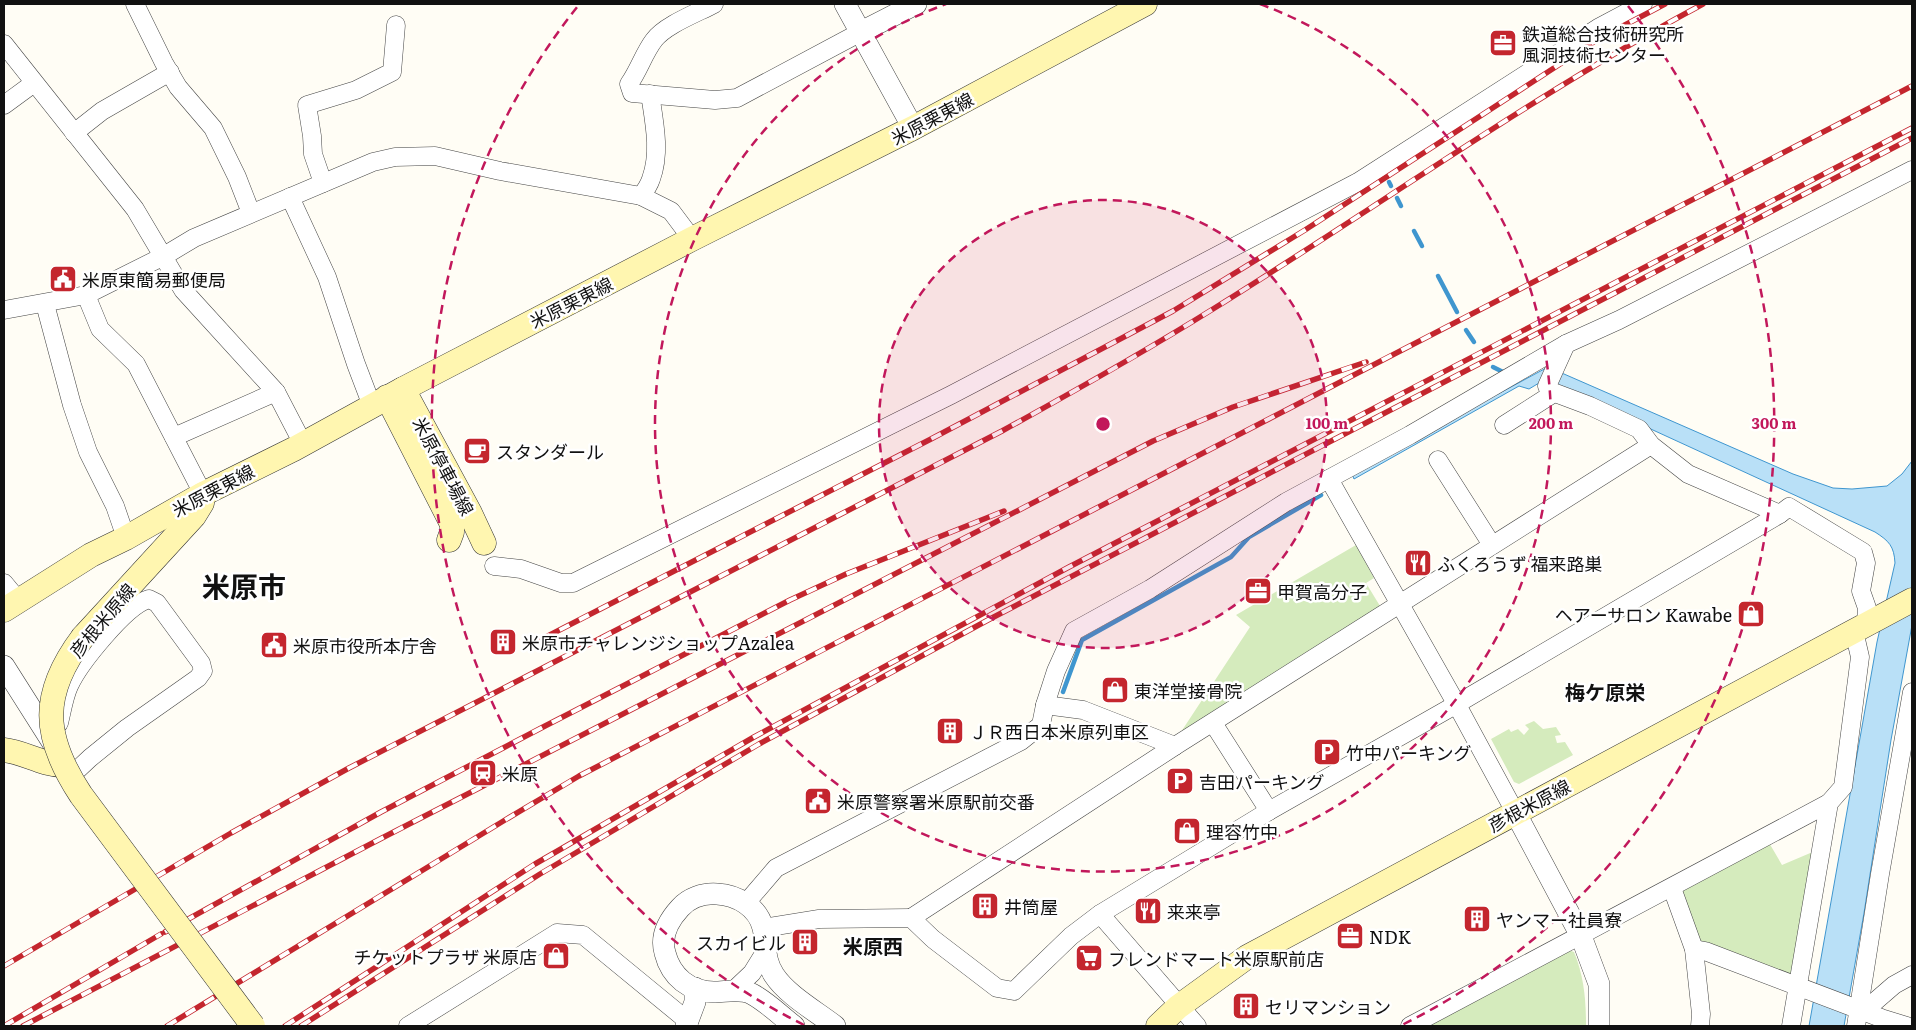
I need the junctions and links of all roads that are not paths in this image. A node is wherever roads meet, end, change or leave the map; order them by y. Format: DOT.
graph roads {
  1 [pos="135,4"];
  2 [pos="714,4"];
  3 [pos="845,4"];
  4 [pos="916,4"];
  5 [pos="1145,4"];
  6 [pos="1643,4"];
  7 [pos="396,25"];
  8 [pos="859,33"];
  9 [pos="4,44"];
  10 [pos="170,72"];
  11 [pos="34,83"];
  12 [pos="650,94"];
  13 [pos="4,105"];
  14 [pos="913,128"];
  15 [pos="74,133"];
  16 [pos="1912,170"];
  17 [pos="323,183"];
  18 [pos="642,196"];
  19 [pos="290,197"];
  20 [pos="251,213"];
  21 [pos="692,239"];
  22 [pos="164,256"];
  23 [pos="86,295"];
  24 [pos="45,304"];
  25 [pos="4,310"];
  26 [pos="1566,344"];
  27 [pos="1550,389"];
  28 [pos="276,392"];
  29 [pos="388,397"];
  30 [pos="1504,424"];
  31 [pos="174,437"];
  32 [pos="303,444"];
  33 [pos="1651,445"];
  34 [pos="1438,460"];
  35 [pos="1329,479"];
  36 [pos="203,494"];
  37 [pos="1780,514"];
  38 [pos="126,538"];
  39 [pos="449,540"];
  40 [pos="484,543"];
  41 [pos="1492,545"];
  42 [pos="494,566"];
  43 [pos="9,598"];
  44 [pos="1912,600"];
  45 [pos="1400,604"];
  46 [pos="1864,626"];
  47 [pos="4,666"];
  48 [pos="1912,697"];
  49 [pos="1457,704"];
  50 [pos="1045,705"];
  51 [pos="1213,722"];
  52 [pos="1176,746"];
  53 [pos="4,750"];
  54 [pos="64,761"];
  55 [pos="1829,804"];
  56 [pos="1269,811"];
  57 [pos="1515,812"];
  58 [pos="123,844"];
  59 [pos="1672,888"];
  60 [pos="746,903"];
  61 [pos="1100,914"];
  62 [pos="911,918"];
  63 [pos="763,928"];
  64 [pos="1581,936"];
  65 [pos="1694,949"];
  66 [pos="765,952"];
  67 [pos="1912,975"];
  68 [pos="695,988"];
  69 [pos="1804,989"];
  70 [pos="733,991"];
  71 [pos="1178,1007"];
  72 [pos="1858,1013"];
  73 [pos="687,1024"];
  74 [pos="253,1026"];
  75 [pos="408,1026"];
  76 [pos="794,1026"];
  77 [pos="835,1026"];
  78 [pos="1158,1026"];
  79 [pos="1196,1026"];
  80 [pos="1410,1026"];
  81 [pos="1599,1026"];
  82 [pos="1700,1026"];
  83 [pos="1791,1026"];
  84 [pos="1907,1026"];
  1 -- 10 [label="street"];
  2 -- 12 [label="street"];
  3 -- 8 [label="street"];
  4 -- 8 [label="street"];
  5 -- 14 [label="main road, 米原栗東線"];
  6 -- 42 [label="street"];
  7 -- 17 [label="street"];
  8 -- 12 [label="street"];
  8 -- 14 [label="street"];
  9 -- 11 [label="street"];
  10 -- 15 [label="street"];
  10 -- 20 [label="street"];
  11 -- 13 [label="street"];
  11 -- 15 [label="street"];
  12 -- 18 [label="street"];
  14 -- 21 [label="main road, 米原栗東線"];
  15 -- 22 [label="street"];
  16 -- 26 [label="street"];
  17 -- 18 [label="street"];
  17 -- 19 [label="street"];
  18 -- 21 [label="street"];
  19 -- 20 [label="street"];
  19 -- 29 [label="street"];
  20 -- 22 [label="street"];
  21 -- 29 [label="main road, 米原栗東線"];
  22 -- 23 [label="street"];
  22 -- 28 [label="street"];
  23 -- 24 [label="street"];
  23 -- 31 [label="street"];
  24 -- 25 [label="street"];
  24 -- 38 [label="street"];
  26 -- 27 [label="street"];
  26 -- 35 [label="street"];
  27 -- 30 [label="street"];
  27 -- 33 [label="street"];
  28 -- 31 [label="street"];
  28 -- 32 [label="street"];
  29 -- 32 [label="main road, 米原栗東線"];
  29 -- 39 [label="main road, 米原停車場線"];
  29 -- 40 [label="main road, 米原停車場線"];
  31 -- 36 [label="street"];
  32 -- 36 [label="main road, 米原栗東線"];
  33 -- 37 [label="street"];
  33 -- 41 [label="street"];
  34 -- 41 [label="street"];
  35 -- 45 [label="street"];
  35 -- 50 [label="street"];
  36 -- 38 [label="main road, 米原栗東線"];
  36 -- 54 [label="main road, 彦根米原線, bridge"];
  37 -- 46 [label="street"];
  37 -- 49 [label="street"];
  38 -- 43 [label="main road, 米原栗東線"];
  41 -- 45 [label="street"];
  44 -- 46 [label="main road, 彦根米原線"];
  45 -- 49 [label="street"];
  45 -- 51 [label="street"];
  46 -- 55 [label="street"];
  46 -- 57 [label="main road, 彦根米原線"];
  47 -- 54 [label="street"];
  48 -- 72 [label="street"];
  49 -- 56 [label="street"];
  49 -- 57 [label="street"];
  50 -- 52 [label="street"];
  50 -- 60 [label="street"];
  51 -- 52 [label="street"];
  51 -- 56 [label="street"];
  52 -- 62 [label="street"];
  53 -- 54 [label="main road"];
  54 -- 54 [label="street"];
  54 -- 58 [label="street"];
  54 -- 74 [label="main road, 彦根米原線, bridge"];
  55 -- 59 [label="street"];
  55 -- 69 [label="street"];
  56 -- 61 [label="street"];
  57 -- 64 [label="street"];
  57 -- 71 [label="main road, 彦根米原線"];
  59 -- 64 [label="street"];
  59 -- 65 [label="street"];
  60 -- 63 [label="street"];
  60 -- 68 [label="street"];
  61 -- 62 [label="street"];
  61 -- 71 [label="street"];
  62 -- 63 [label="street"];
  63 -- 66 [label="street"];
  64 -- 80 [label="street"];
  64 -- 81 [label="street"];
  65 -- 69 [label="street"];
  65 -- 82 [label="street"];
  66 -- 70 [label="street"];
  66 -- 77 [label="street"];
  67 -- 72 [label="street"];
  68 -- 70 [label="street"];
  68 -- 73 [label="street"];
  69 -- 72 [label="street"];
  69 -- 83 [label="street"];
  70 -- 76 [label="street"];
  71 -- 78 [label="main road, 彦根米原線"];
  71 -- 79 [label="street"];
  72 -- 84 [label="street"];
  73 -- 75 [label="street"];
}
